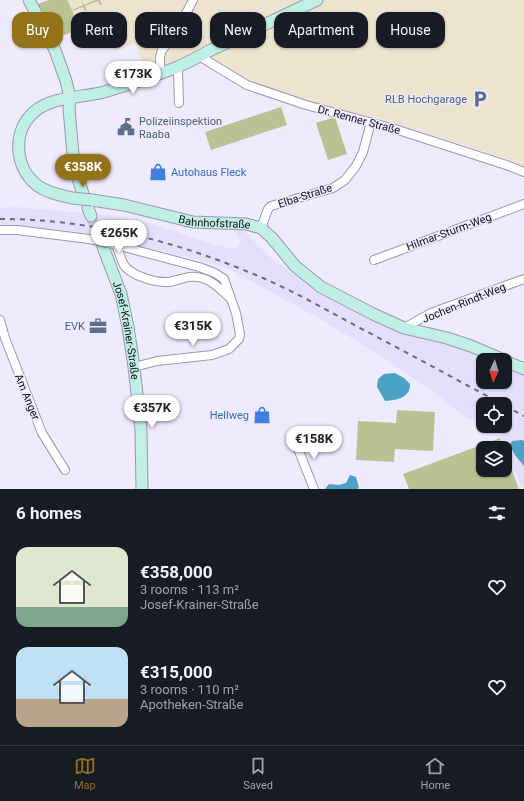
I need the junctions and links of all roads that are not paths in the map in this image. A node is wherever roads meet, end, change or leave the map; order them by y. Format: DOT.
graph roads {
  1 [pos="29,0"];
  2 [pos="193,0"];
  3 [pos="318,0"];
  4 [pos="199,56"];
  5 [pos="176,67"];
  6 [pos="162,72"];
  7 [pos="70,98"];
  8 [pos="179,103"];
  9 [pos="371,122"];
  10 [pos="524,172"];
  11 [pos="524,204"];
  12 [pos="89,205"];
  13 [pos="261,228"];
  14 [pos="0,230"];
  15 [pos="110,245"];
  16 [pos="374,260"];
  17 [pos="190,264"];
  18 [pos="188,276"];
  19 [pos="524,279"];
  20 [pos="231,299"];
  21 [pos="0,320"];
  22 [pos="404,328"];
  23 [pos="488,353"];
  24 [pos="512,364"];
  25 [pos="134,367"];
  26 [pos="524,369"];
  27 [pos="293,436"];
  28 [pos="65,470"];
  29 [pos="142,489"];
  30 [pos="314,489"];
  1 -- 7 [label="main road"];
  2 -- 6 [label="street"];
  3 -- 4 [label="main road, Bahnhofstraße"];
  4 -- 5 [label="main road, Bahnhofstraße"];
  4 -- 9 [label="street, Dr. Renner Straße"];
  5 -- 6 [label="main road, Bahnhofstraße"];
  5 -- 8 [label="street"];
  6 -- 7 [label="main road, Bahnhofstraße"];
  7 -- 12 [label="main road"];
  7 -- 12 [label="main road, Bahnhofstraße, bridge"];
  9 -- 10 [label="street, Dr. Renner Straße"];
  9 -- 13 [label="street, Elba-Straße"];
  11 -- 16 [label="street, Hilmar-Sturm-Weg"];
  12 -- 13 [label="main road, Bahnhofstraße"];
  13 -- 22 [label="main road, Bahnhofstraße"];
  14 -- 15 [label="street, bridge"];
  15 -- 17 [label="street"];
  15 -- 18 [label="street"];
  15 -- 25 [label="main road, Josef-Krainer-Straße"];
  17 -- 18 [label="street"];
  17 -- 20 [label="street"];
  18 -- 20 [label="street"];
  19 -- 22 [label="street, Jochen-Rindt-Weg"];
  20 -- 25 [label="street"];
  21 -- 28 [label="street, Am Anger"];
  22 -- 23 [label="main road, Bahnhofstraße"];
  24 -- 26 [label="main road, Bahnhofstraße"];
  25 -- 29 [label="main road, Josef-Krainer-Straße"];
  27 -- 30 [label="street"];
}
